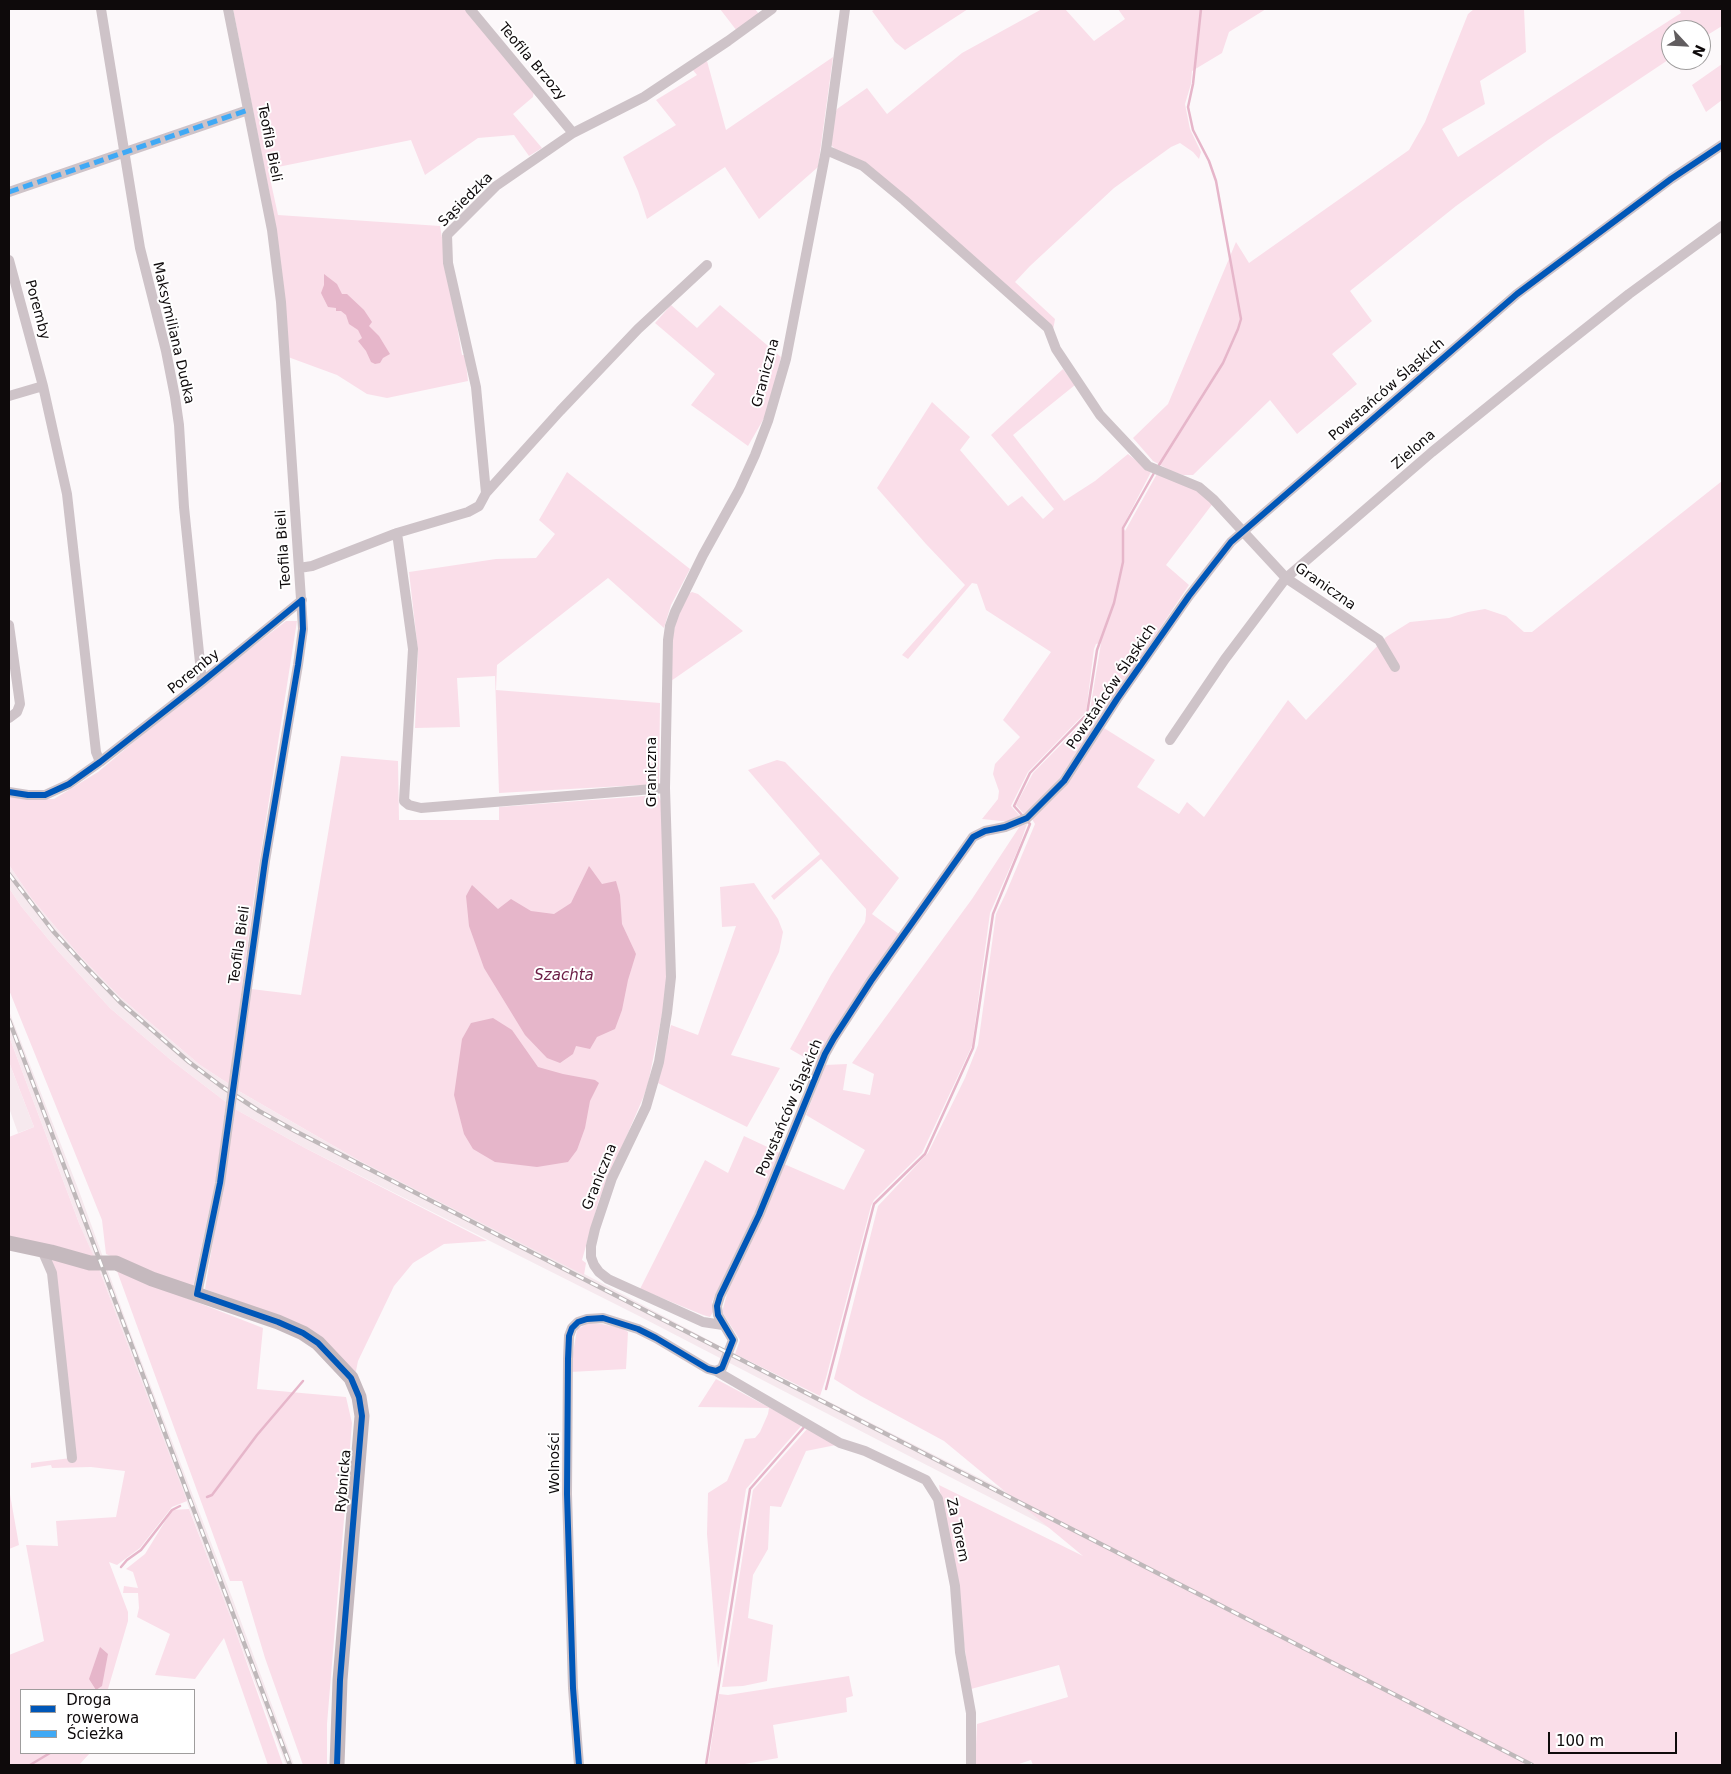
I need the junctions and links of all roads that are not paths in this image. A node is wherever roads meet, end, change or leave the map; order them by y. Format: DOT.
graph roads {
  1 [pos="101,9"];
  2 [pos="228,9"];
  3 [pos="470,9"];
  4 [pos="772,9"];
  5 [pos="845,9"];
  6 [pos="248,110"];
  7 [pos="573,133"];
  8 [pos="1722,145"];
  9 [pos="826,150"];
  10 [pos="126,152"];
  11 [pos="9,192"];
  12 [pos="1722,226"];
  13 [pos="9,260"];
  14 [pos="707,265"];
  15 [pos="43,386"];
  16 [pos="9,396"];
  17 [pos="486,493"];
  18 [pos="1244,532"];
  19 [pos="397,533"];
  20 [pos="299,568"];
  21 [pos="1286,578"];
  22 [pos="302,600"];
  23 [pos="303,615"];
  24 [pos="280,618"];
  25 [pos="9,625"];
  26 [pos="199,665"];
  27 [pos="1395,667"];
  28 [pos="215,672"];
  29 [pos="202,682"];
  30 [pos="9,718"];
  31 [pos="1170,740"];
  32 [pos="100,762"];
  33 [pos="665,788"];
  34 [pos="9,792"];
  35 [pos="9,1243"];
  36 [pos="42,1250"];
  37 [pos="198,1294"];
  38 [pos="723,1325"];
  39 [pos="719,1369"];
  40 [pos="72,1458"];
  41 [pos="338,1765"];
  42 [pos="579,1765"];
  43 [pos="970,1765"];
  1 -- 10 [label="street, Maksymiliana Dudka"];
  2 -- 6 [label="street, Teofila Bieli"];
  3 -- 7 [label="street, Teofila Brzozy"];
  4 -- 7 [label="street, Sąsiedzka"];
  5 -- 9 [label="street, Graniczna"];
  6 -- 10 [label="street"];
  6 -- 20 [label="street, Teofila Bieli"];
  7 -- 17 [label="street, Sąsiedzka"];
  8 -- 18 [label="street, Powstańców Śląskich"];
  9 -- 18 [label="street, Graniczna"];
  9 -- 33 [label="street, Graniczna"];
  10 -- 11 [label="street"];
  10 -- 26 [label="street, Maksymiliana Dudka"];
  12 -- 21 [label="street, Zielona"];
  13 -- 15 [label="street, Poremby"];
  14 -- 17 [label="street"];
  15 -- 16 [label="street"];
  15 -- 32 [label="street, Poremby"];
  17 -- 19 [label="street"];
  18 -- 21 [label="street, Graniczna"];
  18 -- 38 [label="street, Powstańców Śląskich"];
  19 -- 20 [label="street"];
  19 -- 33 [label="street"];
  20 -- 22 [label="street, Teofila Bieli"];
  21 -- 27 [label="street, Graniczna"];
  21 -- 31 [label="street, Zielona"];
  22 -- 23 [label="street, Teofila Bieli"];
  22 -- 24 [label="street, Poremby"];
  23 -- 24 [label="street"];
  23 -- 37 [label="street, Teofila Bieli, bridge"];
  24 -- 28 [label="street, Poremby"];
  25 -- 30 [label="street"];
  26 -- 28 [label="street"];
  26 -- 29 [label="street, Maksymiliana Dudka"];
  28 -- 29 [label="street, Poremby"];
  29 -- 32 [label="street, Poremby"];
  32 -- 34 [label="street"];
  33 -- 38 [label="street, Graniczna"];
  35 -- 36 [label="street, Rybnicka"];
  36 -- 37 [label="street, Rybnicka"];
  36 -- 40 [label="street"];
  37 -- 41 [label="street, Rybnicka"];
  38 -- 39 [label="street, Powstańców Śląskich"];
  39 -- 42 [label="street, Wolności"];
  39 -- 43 [label="street, Za Torem"];
}
